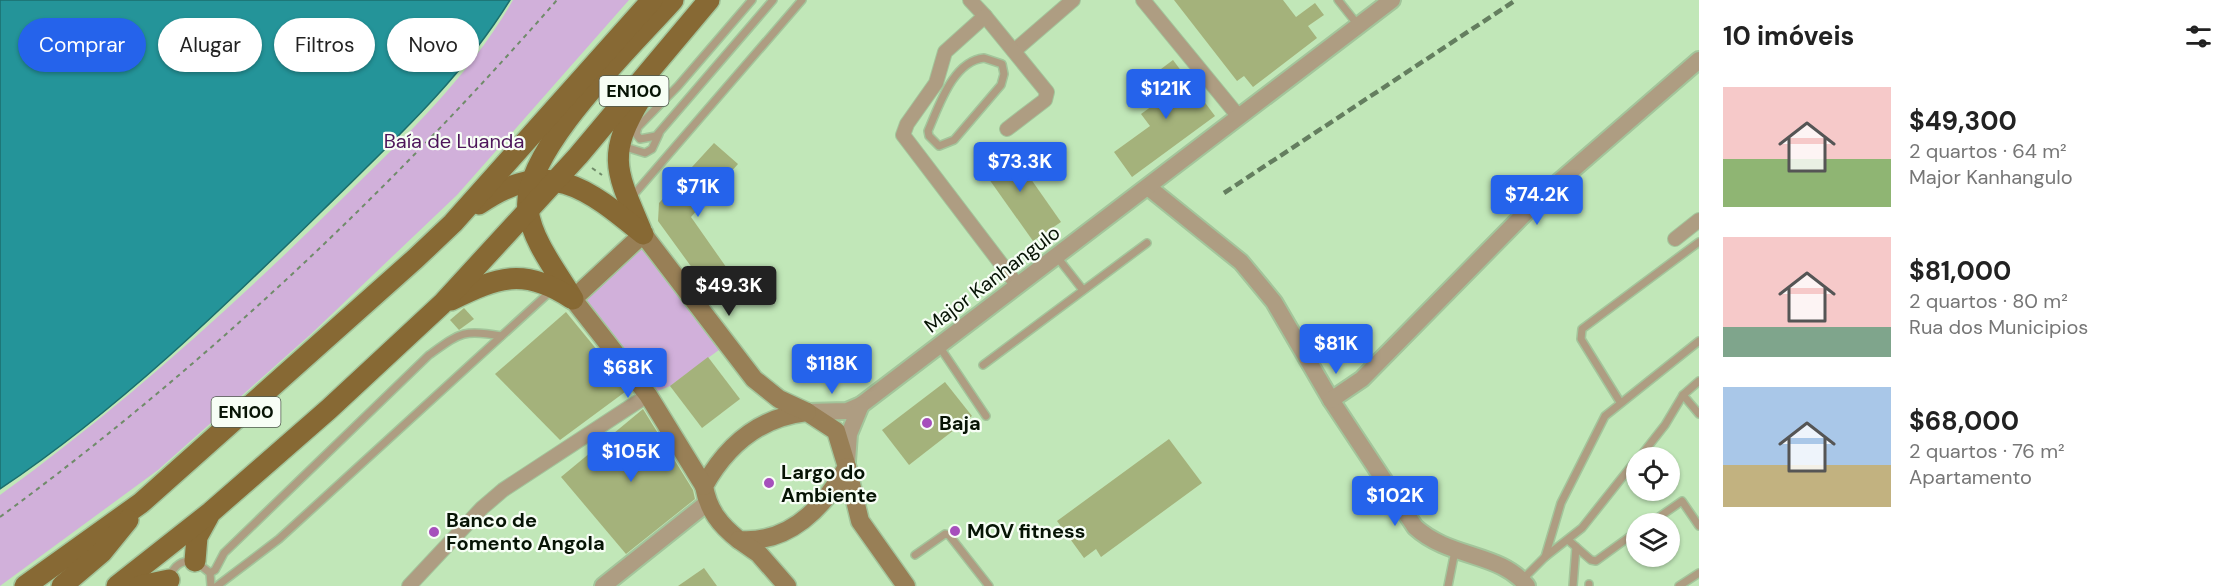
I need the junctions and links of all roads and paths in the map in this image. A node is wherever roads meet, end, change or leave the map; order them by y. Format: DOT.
graph roads {
  1 [pos="557,0"];
  2 [pos="652,0"];
  3 [pos="673,0"];
  4 [pos="709,0"];
  5 [pos="752,0"];
  6 [pos="773,0"];
  7 [pos="802,0"];
  8 [pos="970,0"];
  9 [pos="1073,0"];
  10 [pos="1143,0"];
  11 [pos="1338,0"];
  12 [pos="1392,0"];
  13 [pos="985,16"];
  14 [pos="1358,25"];
  15 [pos="674,44"];
  16 [pos="1014,51"];
  17 [pos="1699,60"];
  18 [pos="1002,64"];
  19 [pos="1239,117"];
  20 [pos="1007,129"];
  21 [pos="660,132"];
  22 [pos="618,144"];
  23 [pos="556,180"];
  24 [pos="532,182"];
  25 [pos="1148,187"];
  26 [pos="629,201"];
  27 [pos="528,210"];
  28 [pos="1699,220"];
  29 [pos="453,223"];
  30 [pos="643,234"];
  31 [pos="1675,239"];
  32 [pos="1699,242"];
  33 [pos="1147,243"];
  34 [pos="1057,257"];
  35 [pos="1018,286"];
  36 [pos="555,287"];
  37 [pos="1083,290"];
  38 [pos="573,299"];
  39 [pos="442,304"];
  40 [pos="501,336"];
  41 [pos="1699,341"];
  42 [pos="939,346"];
  43 [pos="983,365"];
  44 [pos="1699,381"];
  45 [pos="648,395"];
  46 [pos="1683,395"];
  47 [pos="1331,400"];
  48 [pos="1620,402"];
  49 [pos="861,405"];
  50 [pos="807,412"];
  51 [pos="1699,414"];
  52 [pos="986,416"];
  53 [pos="1648,447"];
  54 [pos="847,467"];
  55 [pos="1626,474"];
  56 [pos="705,494"];
  57 [pos="141,502"];
  58 [pos="211,512"];
  59 [pos="1665,513"];
  60 [pos="0,517"];
  61 [pos="1699,526"];
  62 [pos="1626,539"];
  63 [pos="739,540"];
  64 [pos="1568,540"];
  65 [pos="1576,547"];
  66 [pos="1455,551"];
  67 [pos="915,555"];
  68 [pos="1545,557"];
  69 [pos="203,567"];
  70 [pos="1699,573"];
  71 [pos="170,583"];
  72 [pos="1525,583"];
  73 [pos="25,586"];
  74 [pos="62,586"];
  75 [pos="117,586"];
  76 [pos="140,586"];
  77 [pos="211,586"];
  78 [pos="217,586"];
  79 [pos="409,586"];
  80 [pos="603,586"];
  81 [pos="787,586"];
  82 [pos="906,586"];
  83 [pos="989,586"];
  84 [pos="1448,586"];
  85 [pos="1573,586"];
  86 [pos="1679,586"];
  1 -- 60 [label="path"];
  2 -- 29 [label="main road, EN100"];
  3 -- 24 [label="main road"];
  4 -- 15 [label="main road, EN100"];
  5 -- 21 [label="lane"];
  6 -- 21 [label="lane"];
  7 -- 26 [label="lane"];
  8 -- 13 [label="street"];
  9 -- 16 [label="street"];
  10 -- 19 [label="street"];
  11 -- 14 [label="lane"];
  12 -- 14 [label="street, Major Kanhangulo"];
  13 -- 16 [label="street"];
  13 -- 35 [label="street"];
  14 -- 19 [label="street, Major Kanhangulo"];
  15 -- 22 [label="main road"];
  15 -- 23 [label="main road, EN100"];
  16 -- 18 [label="lane"];
  16 -- 20 [label="street"];
  17 -- 47 [label="street"];
  18 -- 18 [label="lane"];
  19 -- 25 [label="street, Major Kanhangulo"];
  21 -- 22 [label="lane"];
  22 -- 26 [label="main road"];
  23 -- 24 [label="main road"];
  23 -- 27 [label="main road, EN100"];
  23 -- 30 [label="main road"];
  24 -- 27 [label="main road"];
  24 -- 29 [label="main road"];
  25 -- 34 [label="street, Major Kanhangulo"];
  25 -- 47 [label="street"];
  26 -- 30 [label="main road"];
  27 -- 38 [label="main road"];
  27 -- 39 [label="main road, EN100"];
  28 -- 31 [label="street"];
  29 -- 57 [label="main road, EN100"];
  30 -- 38 [label="main road"];
  30 -- 50 [label="main road"];
  32 -- 48 [label="lane"];
  33 -- 37 [label="lane"];
  34 -- 35 [label="street, Major Kanhangulo"];
  34 -- 37 [label="lane"];
  35 -- 42 [label="street, Major Kanhangulo"];
  36 -- 38 [label="main road, EN100"];
  36 -- 39 [label="main road, EN100"];
  36 -- 40 [label="lane"];
  37 -- 43 [label="lane"];
  38 -- 45 [label="main road"];
  39 -- 58 [label="main road, EN100"];
  40 -- 69 [label="lane"];
  40 -- 78 [label="lane"];
  41 -- 48 [label="lane"];
  42 -- 49 [label="street, Major Kanhangulo"];
  42 -- 52 [label="lane"];
  44 -- 46 [label="lane"];
  45 -- 56 [label="main road"];
  45 -- 79 [label="street"];
  46 -- 51 [label="lane"];
  46 -- 53 [label="lane"];
  47 -- 66 [label="street"];
  48 -- 68 [label="lane"];
  49 -- 50 [label="street, Major Kanhangulo"];
  49 -- 54 [label="street"];
  50 -- 54 [label="main road"];
  50 -- 56 [label="main road"];
  54 -- 63 [label="main road"];
  54 -- 82 [label="main road"];
  55 -- 64 [label="lane"];
  56 -- 63 [label="main road"];
  56 -- 80 [label="street"];
  57 -- 73 [label="main road, EN100"];
  57 -- 74 [label="main road, EN100"];
  58 -- 69 [label="main road"];
  58 -- 75 [label="main road, EN100"];
  59 -- 61 [label="lane"];
  62 -- 65 [label="lane"];
  63 -- 81 [label="main road"];
  64 -- 65 [label="lane"];
  64 -- 68 [label="lane"];
  65 -- 85 [label="lane"];
  66 -- 72 [label="street"];
  66 -- 84 [label="lane"];
  67 -- 83 [label="lane"];
  68 -- 72 [label="lane"];
  69 -- 71 [label="lane"];
  69 -- 77 [label="lane"];
  70 -- 86 [label="lane"];
  71 -- 76 [label="main road"];
}
